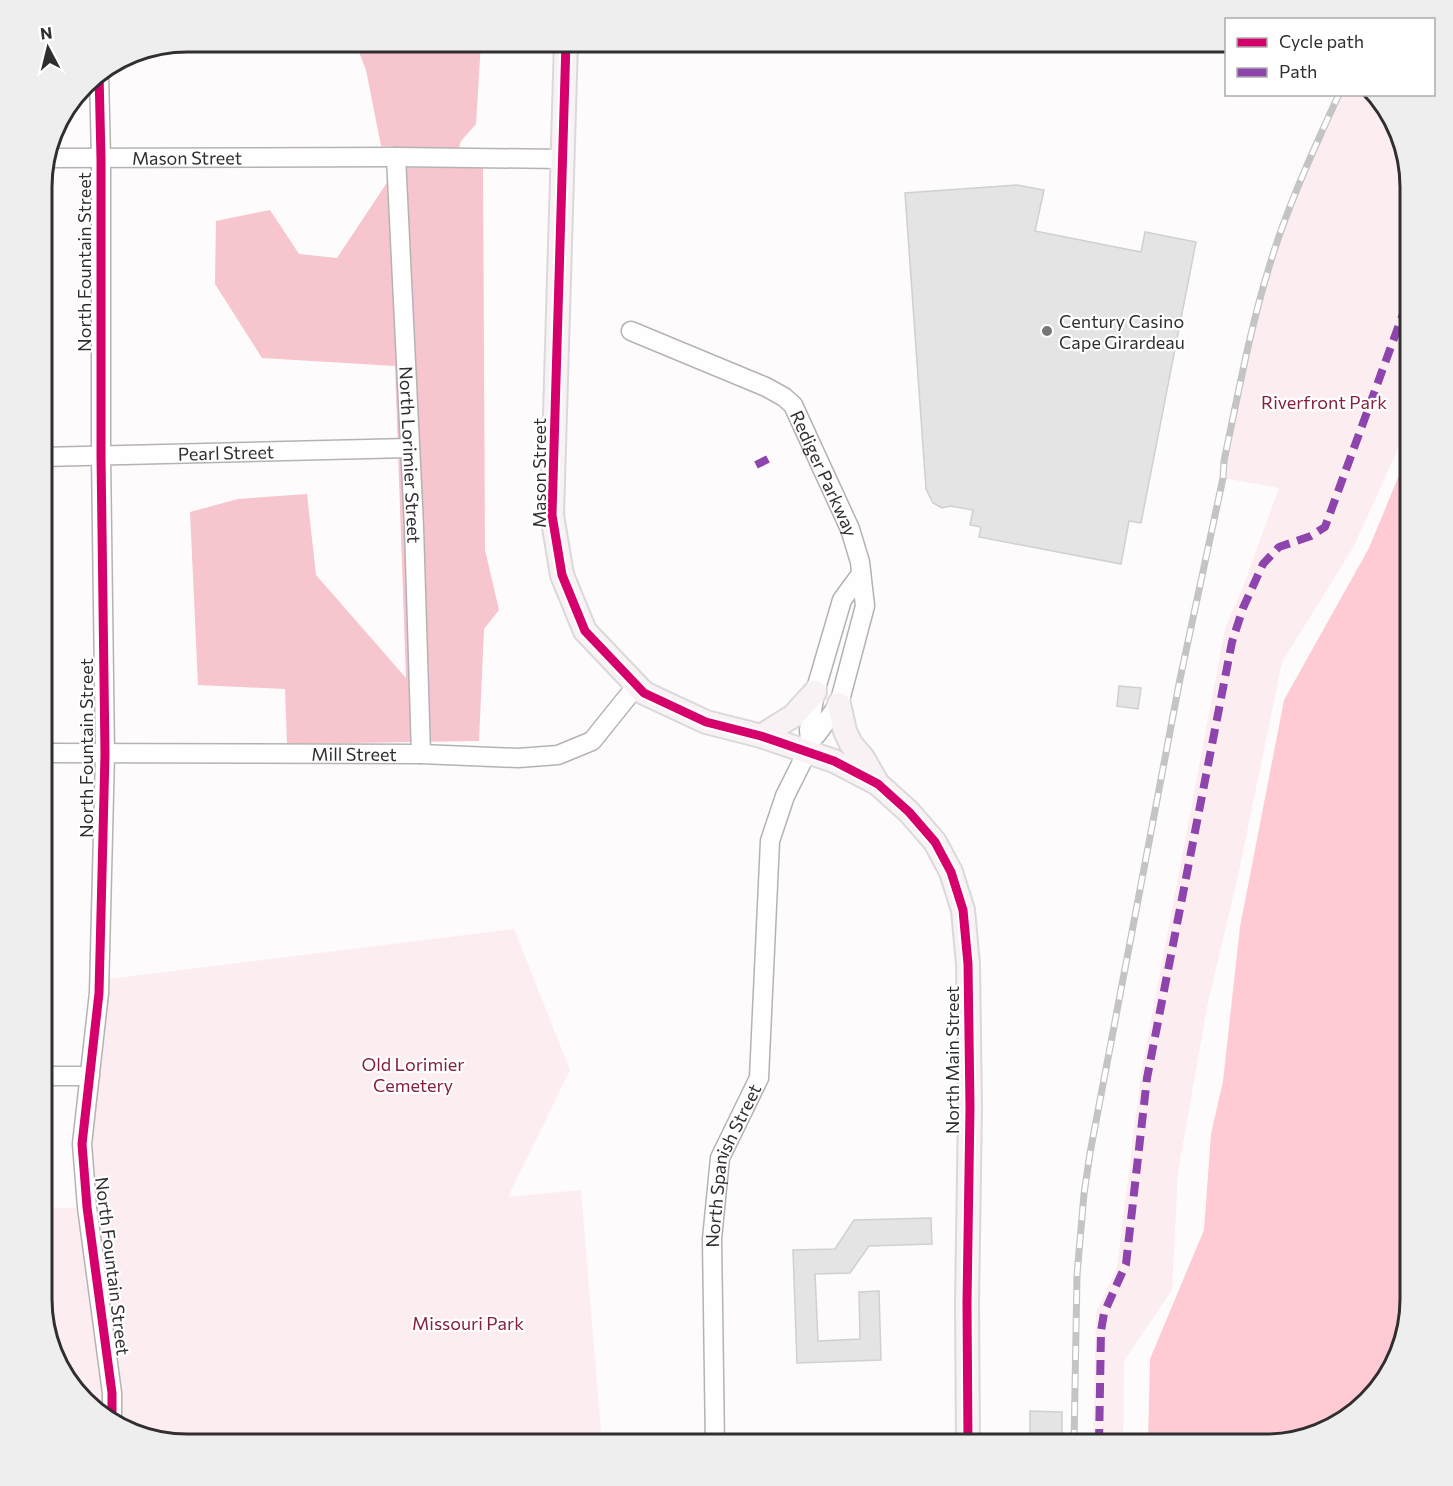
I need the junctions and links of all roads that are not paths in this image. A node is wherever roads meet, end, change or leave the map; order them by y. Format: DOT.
graph roads {
  1 [pos="566,52"];
  2 [pos="99,85"];
  3 [pos="396,157"];
  4 [pos="56,158"];
  5 [pos="101,159"];
  6 [pos="561,159"];
  7 [pos="631,332"];
  8 [pos="409,448"];
  9 [pos="100,456"];
  10 [pos="53,457"];
  11 [pos="861,574"];
  12 [pos="637,685"];
  13 [pos="815,692"];
  14 [pos="838,704"];
  15 [pos="761,736"];
  16 [pos="808,746"];
  17 [pos="53,753"];
  18 [pos="105,754"];
  19 [pos="421,754"];
  20 [pos="878,784"];
  21 [pos="90,1076"];
  22 [pos="53,1077"];
  23 [pos="112,1410"];
  24 [pos="716,1434"];
  25 [pos="969,1434"];
  1 -- 6 [label="main road"];
  2 -- 5 [label="street, North Fountain Street"];
  3 -- 5 [label="street, Mason Street"];
  3 -- 6 [label="street, Mason Street"];
  3 -- 8 [label="street, North Lorimier Street"];
  4 -- 5 [label="street, Mason Street"];
  5 -- 9 [label="street, North Fountain Street"];
  6 -- 12 [label="main road, Mason Street"];
  7 -- 11 [label="street, Rediger Parkway"];
  8 -- 9 [label="street, Pearl Street"];
  8 -- 19 [label="street, North Lorimier Street"];
  9 -- 10 [label="street, Pearl Street"];
  9 -- 18 [label="street, North Fountain Street"];
  11 -- 13 [label="street"];
  11 -- 14 [label="street, Rediger Parkway"];
  12 -- 15 [label="main road, Mason Street"];
  12 -- 19 [label="street, Mill Street"];
  13 -- 15 [label="main road"];
  13 -- 16 [label="street"];
  14 -- 16 [label="street, Rediger Parkway"];
  14 -- 20 [label="main road"];
  15 -- 16 [label="main road, Mason Street"];
  16 -- 20 [label="main road, North Main Street"];
  16 -- 24 [label="street, North Spanish Street"];
  17 -- 18 [label="street, Mill Street"];
  18 -- 19 [label="street, Mill Street"];
  18 -- 21 [label="street, North Fountain Street"];
  20 -- 25 [label="main road, North Main Street"];
  21 -- 22 [label="street"];
  21 -- 23 [label="street, North Fountain Street"];
}
